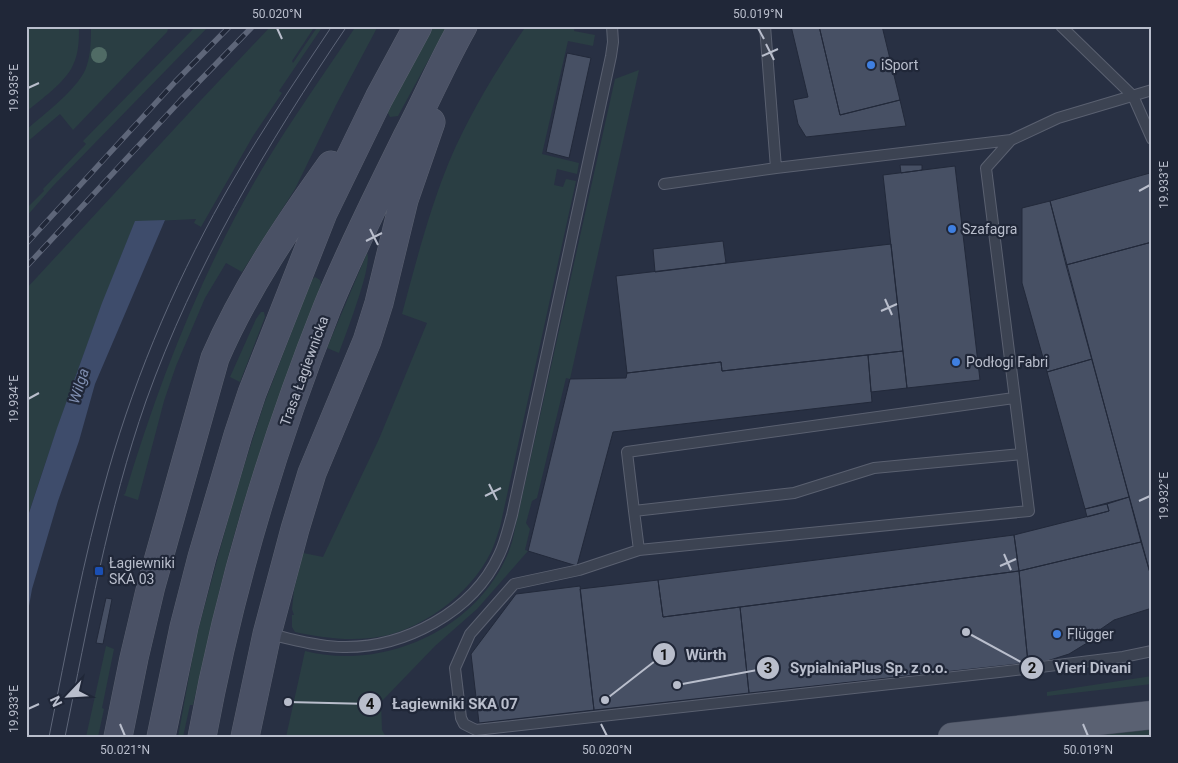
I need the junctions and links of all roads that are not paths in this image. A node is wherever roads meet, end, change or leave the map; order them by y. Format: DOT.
graph roads {
  1 [pos="418,26"];
  2 [pos="612,26"];
  3 [pos="765,26"];
  4 [pos="1060,26"];
  5 [pos="462,29"];
  6 [pos="1152,90"];
  7 [pos="1133,96"];
  8 [pos="379,98"];
  9 [pos="1011,140"];
  10 [pos="1152,140"];
  11 [pos="776,168"];
  12 [pos="664,184"];
  13 [pos="1014,398"];
  14 [pos="1022,454"];
  15 [pos="634,511"];
  16 [pos="639,550"];
  17 [pos="267,634"];
  18 [pos="1152,651"];
  19 [pos="1152,715"];
  20 [pos="118,737"];
  21 [pos="161,737"];
  22 [pos="202,737"];
  23 [pos="245,737"];
  24 [pos="952,737"];
  1 -- 8 [label="main road"];
  2 -- 17 [label="lane"];
  3 -- 11 [label="lane"];
  4 -- 7 [label="lane"];
  5 -- 17 [label="main road"];
  5 -- 22 [label="main road, Trasa Łagiewnicka"];
  6 -- 7 [label="lane"];
  7 -- 9 [label="lane"];
  7 -- 10 [label="lane"];
  8 -- 20 [label="main road"];
  8 -- 21 [label="main road"];
  9 -- 11 [label="lane"];
  9 -- 13 [label="lane"];
  11 -- 12 [label="lane"];
  13 -- 14 [label="lane"];
  13 -- 15 [label="lane"];
  14 -- 15 [label="lane"];
  14 -- 16 [label="lane"];
  15 -- 16 [label="lane"];
  16 -- 18 [label="lane"];
  17 -- 23 [label="main road"];
  19 -- 24 [label="main road"];
}
